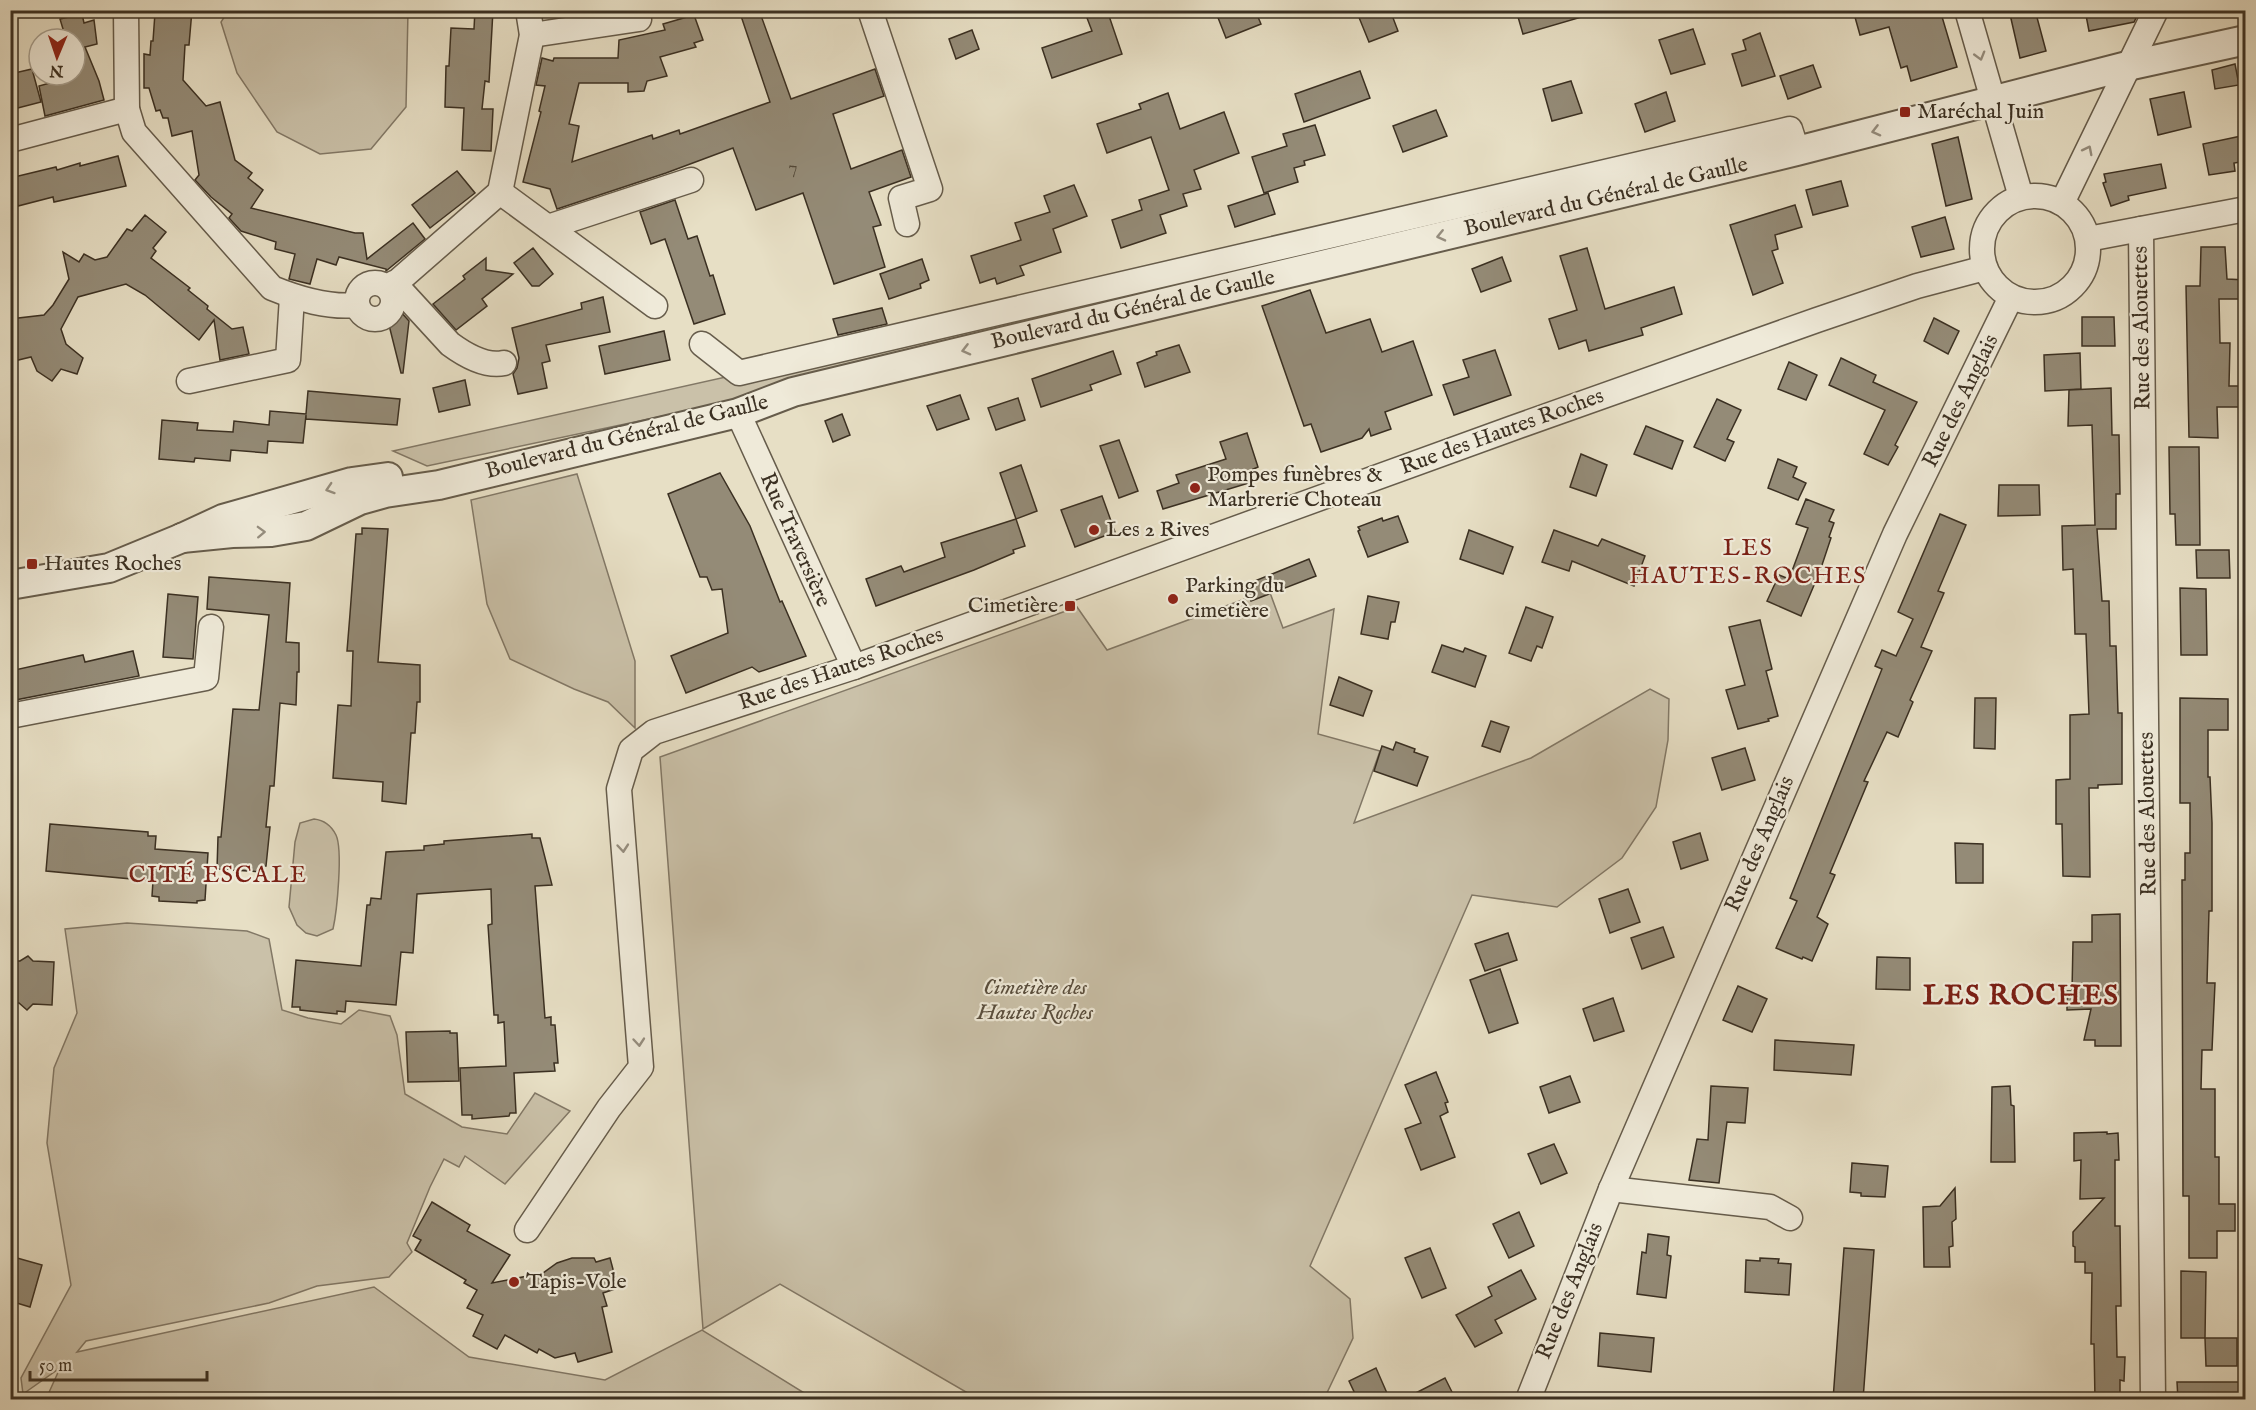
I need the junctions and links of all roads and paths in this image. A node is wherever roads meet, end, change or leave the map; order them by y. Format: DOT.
graph roads {
  1 [pos="126,10"];
  2 [pos="528,10"];
  3 [pos="870,10"];
  4 [pos="1967,10"];
  5 [pos="2156,10"];
  6 [pos="639,19"];
  7 [pos="532,35"];
  8 [pos="2246,39"];
  9 [pos="2127,66"];
  10 [pos="1994,101"];
  11 [pos="127,109"];
  12 [pos="10,140"];
  13 [pos="1797,151"];
  14 [pos="691,180"];
  15 [pos="500,192"];
  16 [pos="2021,197"];
  17 [pos="2062,203"];
  18 [pos="2246,209"];
  19 [pos="907,224"];
  20 [pos="548,227"];
  21 [pos="2141,229"];
  22 [pos="2088,239"];
  23 [pos="1985,268"];
  24 [pos="391,286"];
  25 [pos="292,297"];
  26 [pos="2012,297"];
  27 [pos="654,306"];
  28 [pos="702,344"];
  29 [pos="504,363"];
  30 [pos="189,381"];
  31 [pos="738,413"];
  32 [pos="10,585"];
  33 [pos="211,627"];
  34 [pos="854,667"];
  35 [pos="10,716"];
  36 [pos="1611,1190"];
  37 [pos="1790,1218"];
  38 [pos="527,1230"];
  39 [pos="1528,1400"];
  40 [pos="2153,1400"];
  1 -- 11 [label="street"];
  2 -- 7 [label="street"];
  3 -- 19 [label="street"];
  4 -- 10 [label="street, one-way"];
  5 -- 9 [label="street"];
  6 -- 7 [label="street"];
  7 -- 15 [label="street"];
  8 -- 9 [label="street, Boulevard du Général de Gaulle"];
  9 -- 10 [label="street, Boulevard du Général de Gaulle"];
  17 -- 9 [label="street, one-way"];
  10 -- 13 [label="street, Boulevard du Général de Gaulle, one-way"];
  10 -- 16 [label="street"];
  11 -- 12 [label="street"];
  11 -- 25 [label="street"];
  13 -- 28 [label="street, Boulevard du Général de Gaulle"];
  13 -- 31 [label="street, Boulevard du Général de Gaulle, one-way"];
  14 -- 20 [label="street"];
  15 -- 20 [label="street"];
  15 -- 24 [label="street"];
  16 -- 17 [label="street"];
  16 -- 23 [label="street"];
  17 -- 22 [label="street"];
  18 -- 21 [label="street"];
  20 -- 27 [label="street"];
  21 -- 22 [label="street"];
  21 -- 40 [label="street, Rue des Alouettes"];
  22 -- 26 [label="street"];
  23 -- 26 [label="street"];
  23 -- 34 [label="street, Rue des Hautes Roches"];
  24 -- 25 [label="street"];
  24 -- 29 [label="street"];
  25 -- 30 [label="street"];
  26 -- 36 [label="street, Rue des Anglais"];
  31 -- 32 [label="street, Boulevard du Général de Gaulle"];
  31 -- 34 [label="street, Rue Traversière"];
  33 -- 35 [label="street"];
  34 -- 38 [label="street, Rue des Hautes Roches, one-way"];
  36 -- 37 [label="street"];
  36 -- 39 [label="street, Rue des Anglais"];
}
